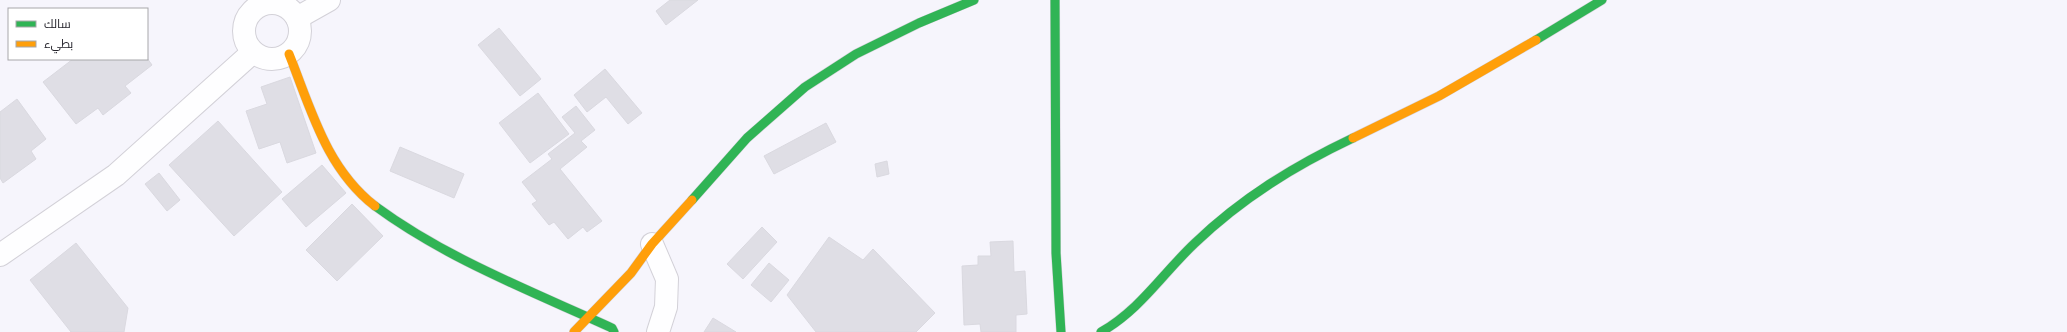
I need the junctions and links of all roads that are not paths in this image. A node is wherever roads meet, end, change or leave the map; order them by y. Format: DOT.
graph roads {
  1 [pos="329,0"];
  2 [pos="974,0"];
  3 [pos="1054,0"];
  4 [pos="1602,0"];
  5 [pos="272,1"];
  6 [pos="297,18"];
  7 [pos="253,52"];
  8 [pos="289,54"];
  9 [pos="652,244"];
  10 [pos="0,255"];
  11 [pos="587,317"];
  12 [pos="574,332"];
  13 [pos="614,332"];
  14 [pos="658,332"];
  15 [pos="1061,332"];
  16 [pos="1101,332"];
  1 -- 6 [label="street"];
  2 -- 9 [label="street"];
  3 -- 15 [label="street"];
  4 -- 16 [label="street"];
  5 -- 6 [label="street"];
  5 -- 7 [label="street"];
  6 -- 8 [label="street"];
  7 -- 8 [label="street"];
  7 -- 10 [label="street"];
  8 -- 11 [label="street"];
  9 -- 11 [label="street"];
  9 -- 14 [label="street"];
  11 -- 12 [label="street"];
  11 -- 13 [label="street"];
}
